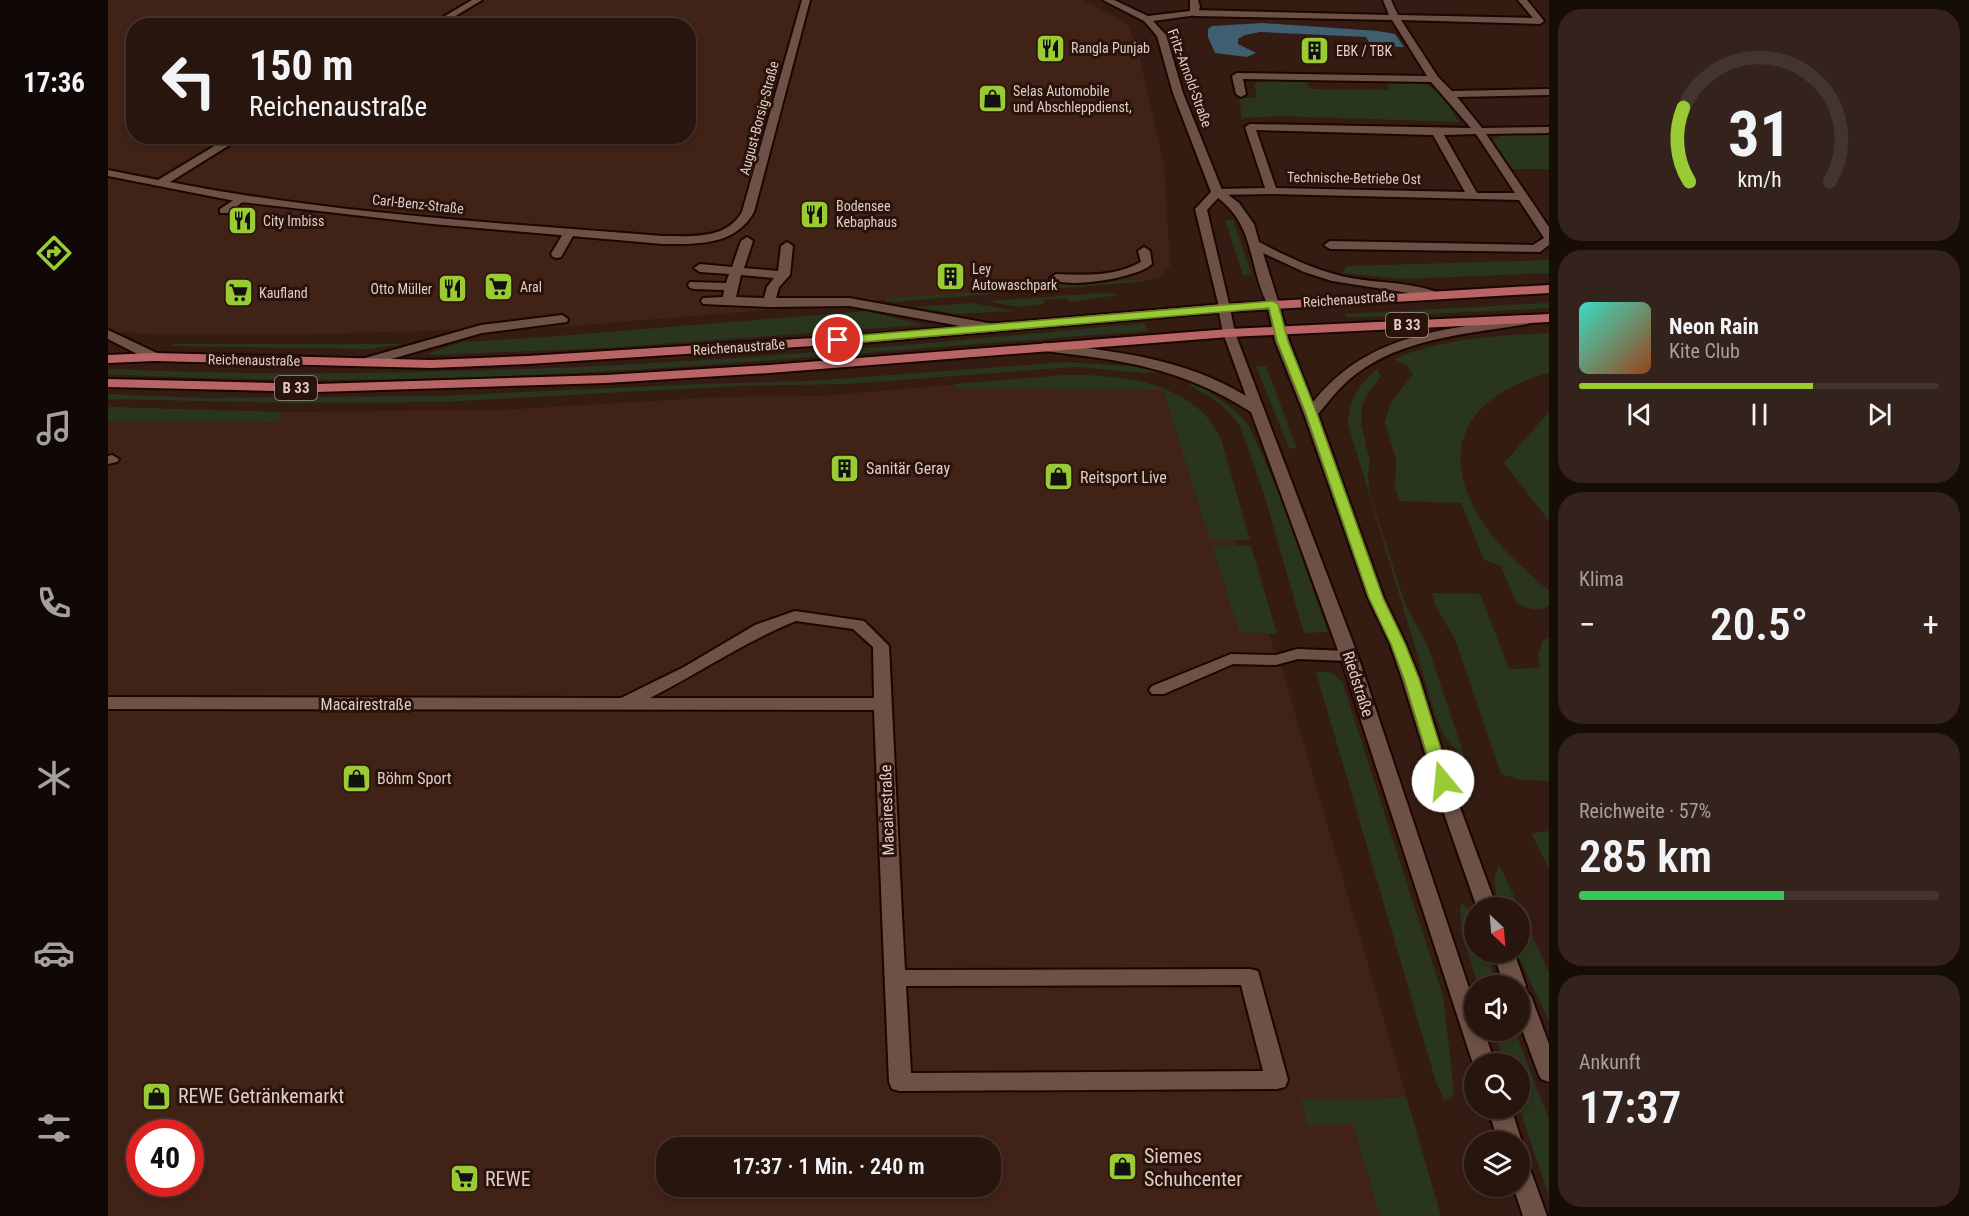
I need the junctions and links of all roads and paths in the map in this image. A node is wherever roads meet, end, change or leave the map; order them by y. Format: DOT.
graph roads {
  1 [pos="478,0"];
  2 [pos="806,0"];
  3 [pos="1107,0"];
  4 [pos="1194,0"];
  5 [pos="1387,0"];
  6 [pos="1522,0"];
  7 [pos="1194,13"];
  8 [pos="1394,17"];
  9 [pos="446,18"];
  10 [pos="1147,19"];
  11 [pos="1540,21"];
  12 [pos="1549,30"];
  13 [pos="1434,79"];
  14 [pos="1549,92"];
  15 [pos="1241,94"];
  16 [pos="1449,94"];
  17 [pos="1478,130"];
  18 [pos="1549,130"];
  19 [pos="1437,132"];
  20 [pos="226,144"];
  21 [pos="108,173"];
  22 [pos="159,184"];
  23 [pos="1272,191"];
  24 [pos="1217,192"];
  25 [pos="1473,196"];
  26 [pos="1524,197"];
  27 [pos="240,199"];
  28 [pos="224,211"];
  29 [pos="568,234"];
  30 [pos="726,234"];
  31 [pos="1549,238"];
  32 [pos="747,241"];
  33 [pos="1256,244"];
  34 [pos="1330,245"];
  35 [pos="787,246"];
  36 [pos="1144,251"];
  37 [pos="557,254"];
  38 [pos="700,268"];
  39 [pos="737,272"];
  40 [pos="784,276"];
  41 [pos="1056,278"];
  42 [pos="694,285"];
  43 [pos="731,286"];
  44 [pos="1549,289"];
  45 [pos="1430,294"];
  46 [pos="729,300"];
  47 [pos="706,301"];
  48 [pos="770,303"];
  49 [pos="1273,304"];
  50 [pos="1224,308"];
  51 [pos="522,311"];
  52 [pos="1549,318"];
  53 [pos="562,319"];
  54 [pos="1534,319"];
  55 [pos="515,325"];
  56 [pos="994,328"];
  57 [pos="1279,331"];
  58 [pos="1229,333"];
  59 [pos="108,334"];
  60 [pos="1042,347"];
  61 [pos="154,357"];
  62 [pos="108,358"];
  63 [pos="370,361"];
  64 [pos="108,383"];
  65 [pos="1259,410"];
  66 [pos="1311,414"];
  67 [pos="1349,656"];
  68 [pos="1158,690"];
  69 [pos="108,703"];
  70 [pos="623,704"];
  71 [pos="883,704"];
  72 [pos="1483,897"];
  73 [pos="895,978"];
  74 [pos="1530,1023"];
  75 [pos="1480,1053"];
  76 [pos="1549,1073"];
  77 [pos="1529,1197"];
  78 [pos="1535,1216"];
  1 -- 9 [label="street"];
  2 -- 30 [label="street, August-Borsig-Straße"];
  3 -- 10 [label="street, Fritz-Arnold-Straße"];
  4 -- 7 [label="street"];
  5 -- 8 [label="street"];
  6 -- 11 [label="street"];
  7 -- 8 [label="street"];
  7 -- 10 [label="street"];
  8 -- 11 [label="street"];
  8 -- 13 [label="street"];
  10 -- 24 [label="street, Fritz-Arnold-Straße"];
  11 -- 12 [label="street"];
  13 -- 15 [label="street"];
  13 -- 16 [label="street"];
  14 -- 16 [label="street"];
  16 -- 17 [label="street"];
  17 -- 18 [label="street, Technische-Betriebe Ost"];
  17 -- 19 [label="street, Technische-Betriebe Ost"];
  17 -- 26 [label="street"];
  19 -- 23 [label="street, Technische-Betriebe Ost"];
  19 -- 25 [label="street"];
  20 -- 22 [label="street"];
  21 -- 22 [label="street, Carl-Benz-Straße"];
  22 -- 27 [label="street, Carl-Benz-Straße"];
  23 -- 24 [label="street"];
  23 -- 25 [label="street, Technische-Betriebe Ost"];
  24 -- 33 [label="street, Fritz-Arnold-Straße"];
  24 -- 50 [label="street"];
  25 -- 26 [label="street, Technische-Betriebe Ost"];
  26 -- 31 [label="street"];
  27 -- 28 [label="street"];
  27 -- 29 [label="street, Carl-Benz-Straße"];
  29 -- 30 [label="street, Carl-Benz-Straße"];
  29 -- 37 [label="street"];
  31 -- 34 [label="street"];
  32 -- 39 [label="street"];
  33 -- 45 [label="street"];
  33 -- 49 [label="street, Fritz-Arnold-Straße"];
  35 -- 40 [label="street"];
  36 -- 41 [label="street"];
  38 -- 39 [label="street"];
  39 -- 40 [label="street"];
  39 -- 43 [label="street"];
  40 -- 48 [label="street"];
  42 -- 43 [label="street"];
  43 -- 46 [label="street"];
  44 -- 45 [label="main road, Reichenaustraße / B 33"];
  45 -- 49 [label="main road, Reichenaustraße / B 33"];
  46 -- 47 [label="street"];
  46 -- 48 [label="street"];
  48 -- 56 [label="street"];
  49 -- 50 [label="main road, Reichenaustraße / B 33"];
  49 -- 57 [label="street"];
  50 -- 56 [label="main road, Reichenaustraße / B 33"];
  50 -- 58 [label="street, Riedstraße"];
  51 -- 55 [label="street"];
  52 -- 54 [label="main road, Reichenaustraße / B 33"];
  53 -- 55 [label="street"];
  54 -- 57 [label="main road, Reichenaustraße / B 33"];
  54 -- 66 [label="street"];
  55 -- 63 [label="street"];
  56 -- 63 [label="main road, Reichenaustraße / B 33"];
  57 -- 58 [label="main road, Reichenaustraße / B 33"];
  57 -- 66 [label="street"];
  58 -- 60 [label="main road, Reichenaustraße / B 33"];
  58 -- 65 [label="street, Riedstraße"];
  59 -- 61 [label="street"];
  60 -- 64 [label="main road, Reichenaustraße / B 33"];
  60 -- 65 [label="street"];
  61 -- 62 [label="main road, Reichenaustraße / B 33"];
  61 -- 63 [label="main road, Reichenaustraße / B 33"];
  65 -- 67 [label="street, Riedstraße"];
  66 -- 72 [label="street"];
  67 -- 68 [label="street"];
  67 -- 75 [label="street, Riedstraße"];
  69 -- 70 [label="street, Macairestraße"];
  70 -- 71 [label="street, Macairestraße"];
  70 -- 71 [label="street, Macairestraße"];
  71 -- 73 [label="street, Macairestraße"];
  73 -- 73 [label="street, Macairestraße"];
  74 -- 76 [label="street"];
  77 -- 78 [label="street"];
}
